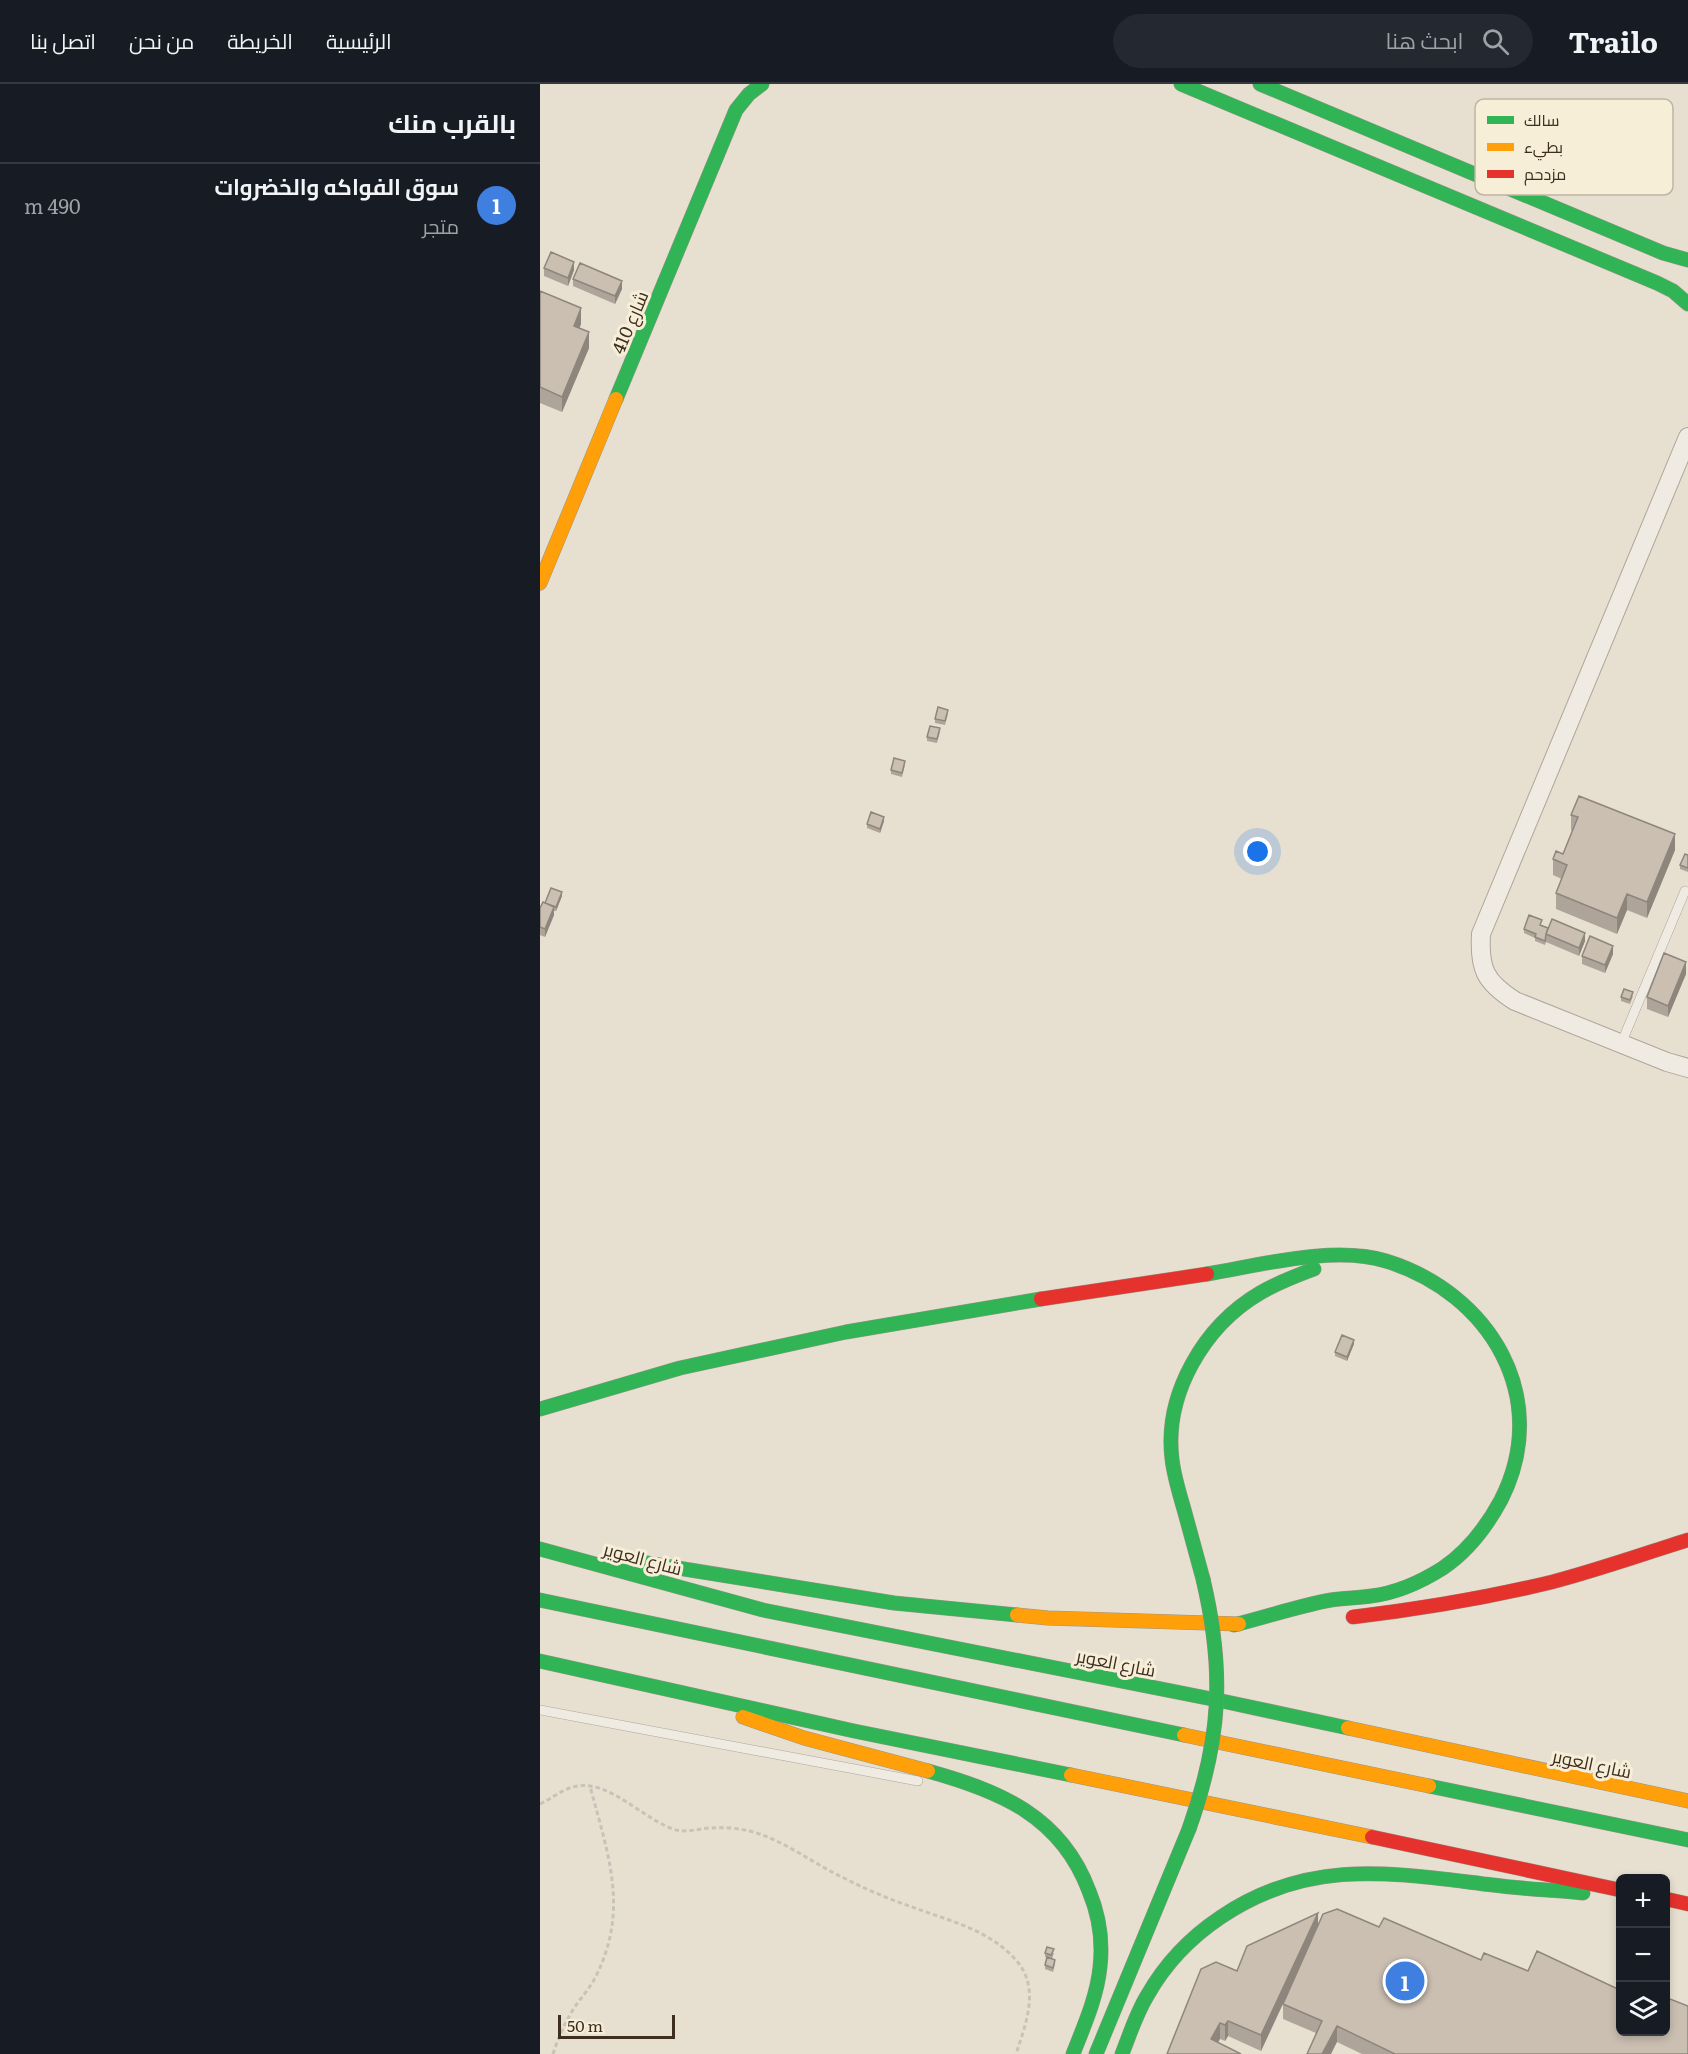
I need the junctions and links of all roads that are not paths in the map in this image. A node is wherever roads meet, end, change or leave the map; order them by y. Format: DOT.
graph roads {
  1 [pos="747,84"];
  2 [pos="762,84"];
  3 [pos="1181,84"];
  4 [pos="1260,84"];
  5 [pos="736,110"];
  6 [pos="1475,174"];
  7 [pos="1525,195"];
  8 [pos="1688,260"];
  9 [pos="1688,304"];
  10 [pos="1688,437"];
  11 [pos="540,583"];
  12 [pos="1685,891"];
  13 [pos="1621,1044"];
  14 [pos="1688,1068"];
  15 [pos="1437,1286"];
  16 [pos="540,1409"];
  17 [pos="1688,1540"];
  18 [pos="540,1547"];
  19 [pos="540,1600"];
  20 [pos="1343,1618"];
  21 [pos="1300,1621"];
  22 [pos="1234,1625"];
  23 [pos="540,1661"];
  24 [pos="701,1699"];
  25 [pos="540,1710"];
  26 [pos="931,1784"];
  27 [pos="1688,1801"];
  28 [pos="1023,1821"];
  29 [pos="1688,1840"];
  30 [pos="1074,1858"];
  31 [pos="1616,1889"];
  32 [pos="1616,1895"];
  33 [pos="1670,1900"];
  34 [pos="1688,1904"];
  35 [pos="1073,2054"];
  36 [pos="1096,2054"];
  37 [pos="1122,2054"];
  1 -- 5 [label="lane"];
  2 -- 5 [label="main road, شارع 410"];
  3 -- 9 [label="main road"];
  4 -- 6 [label="main road"];
  5 -- 11 [label="main road, شارع 410"];
  7 -- 8 [label="main road"];
  10 -- 13 [label="street"];
  12 -- 13 [label="lane"];
  13 -- 14 [label="street"];
  15 -- 16 [label="main road"];
  15 -- 22 [label="main road"];
  15 -- 36 [label="main road, bridge"];
  17 -- 20 [label="main road"];
  18 -- 22 [label="main road"];
  18 -- 27 [label="main road, شارع العوير"];
  19 -- 29 [label="main road"];
  21 -- 22 [label="main road"];
  23 -- 24 [label="main road"];
  24 -- 30 [label="main road"];
  24 -- 31 [label="main road"];
  25 -- 26 [label="lane"];
  28 -- 30 [label="lane"];
  30 -- 35 [label="main road"];
  32 -- 37 [label="main road"];
  33 -- 34 [label="main road"];
}
